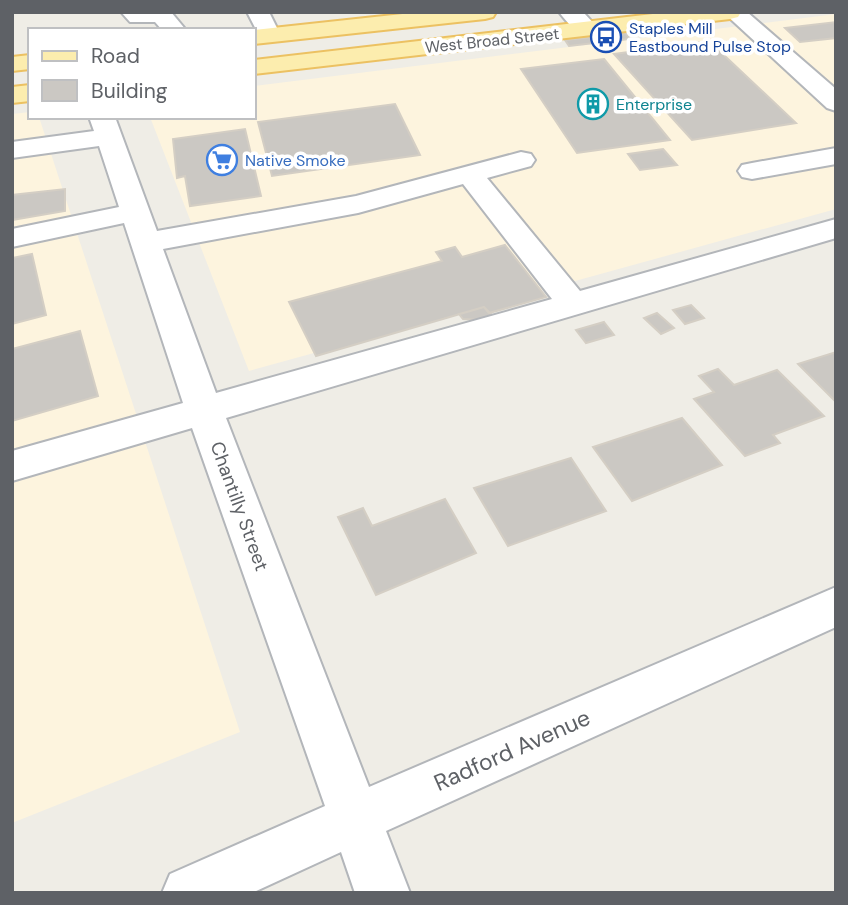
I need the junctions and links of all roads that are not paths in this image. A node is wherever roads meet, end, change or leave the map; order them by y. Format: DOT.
graph roads {
  1 [pos="132,12"];
  2 [pos="258,12"];
  3 [pos="485,12"];
  4 [pos="570,12"];
  5 [pos="732,12"];
  6 [pos="371,18"];
  7 [pos="171,19"];
  8 [pos="588,29"];
  9 [pos="262,36"];
  10 [pos="256,67"];
  11 [pos="836,103"];
  12 [pos="105,127"];
  13 [pos="12,150"];
  14 [pos="836,156"];
  15 [pos="521,160"];
  16 [pos="752,171"];
  17 [pos="469,174"];
  18 [pos="140,228"];
  19 [pos="836,228"];
  20 [pos="12,238"];
  21 [pos="574,305"];
  22 [pos="204,410"];
  23 [pos="12,467"];
  24 [pos="836,606"];
  25 [pos="356,818"];
  26 [pos="189,893"];
  27 [pos="383,893"];
  1 -- 7 [label="street"];
  2 -- 9 [label="street"];
  3 -- 6 [label="main road, West Broad Street"];
  4 -- 8 [label="street"];
  5 -- 8 [label="main road, West Broad Street"];
  5 -- 11 [label="street"];
  6 -- 9 [label="main road, West Broad Street"];
  8 -- 10 [label="main road, West Broad Street"];
  12 -- 13 [label="street"];
  12 -- 18 [label="street, Chantilly Street"];
  14 -- 16 [label="street"];
  15 -- 17 [label="street"];
  17 -- 18 [label="street"];
  17 -- 21 [label="street"];
  18 -- 20 [label="street"];
  18 -- 22 [label="street, Chantilly Street"];
  19 -- 21 [label="street"];
  21 -- 22 [label="street"];
  22 -- 23 [label="street"];
  22 -- 25 [label="street, Chantilly Street"];
  24 -- 25 [label="street, Radford Avenue"];
  25 -- 26 [label="street, Radford Avenue"];
  25 -- 27 [label="street, Chantilly Street"];
}
